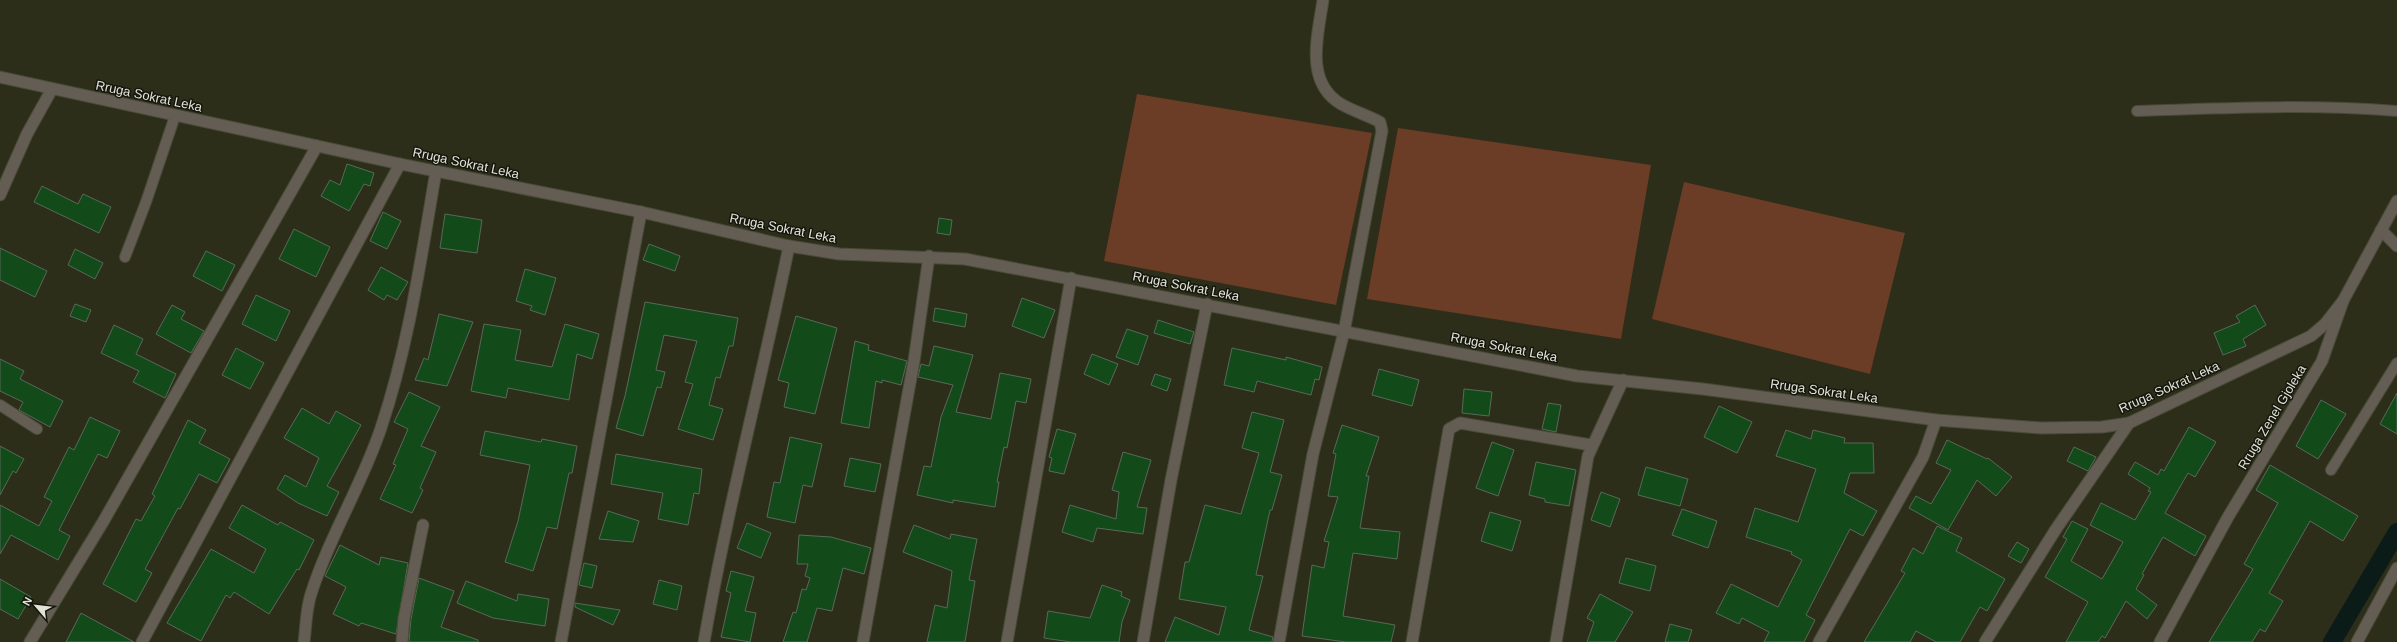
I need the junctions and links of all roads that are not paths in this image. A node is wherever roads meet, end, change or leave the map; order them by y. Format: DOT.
graph roads {
  1 [pos="1323,0"];
  2 [pos="0,78"];
  3 [pos="52,89"];
  4 [pos="2137,111"];
  5 [pos="2397,111"];
  6 [pos="175,116"];
  7 [pos="317,146"];
  8 [pos="400,164"];
  9 [pos="436,171"];
  10 [pos="0,195"];
  11 [pos="2397,201"];
  12 [pos="641,212"];
  13 [pos="2381,230"];
  14 [pos="789,246"];
  15 [pos="2397,246"];
  16 [pos="929,256"];
  17 [pos="125,257"];
  18 [pos="1071,278"];
  19 [pos="2343,301"];
  20 [pos="1207,304"];
  21 [pos="1344,332"];
  22 [pos="2397,363"];
  23 [pos="1623,380"];
  24 [pos="0,405"];
  25 [pos="1936,420"];
  26 [pos="2129,423"];
  27 [pos="37,430"];
  28 [pos="1592,445"];
  29 [pos="2331,470"];
  30 [pos="423,525"];
  31 [pos="2397,568"];
  32 [pos="30,642"];
  33 [pos="142,642"];
  34 [pos="304,642"];
  35 [pos="402,642"];
  36 [pos="561,642"];
  37 [pos="704,642"];
  38 [pos="863,642"];
  39 [pos="1007,642"];
  40 [pos="1143,642"];
  41 [pos="1279,642"];
  42 [pos="1412,642"];
  43 [pos="1556,642"];
  44 [pos="1819,642"];
  45 [pos="1985,642"];
  46 [pos="2160,642"];
  47 [pos="2357,642"];
  1 -- 21 [label="street"];
  2 -- 3 [label="street, Rruga Sokrat Leka"];
  3 -- 6 [label="street, Rruga Sokrat Leka"];
  3 -- 10 [label="street"];
  4 -- 5 [label="lane"];
  6 -- 7 [label="street, Rruga Sokrat Leka"];
  6 -- 17 [label="lane"];
  7 -- 8 [label="street, Rruga Sokrat Leka"];
  7 -- 32 [label="street"];
  8 -- 9 [label="street, Rruga Sokrat Leka"];
  8 -- 33 [label="street"];
  9 -- 12 [label="street, Rruga Sokrat Leka"];
  9 -- 34 [label="street"];
  11 -- 13 [label="street, Rruga Zenel Gjoleka"];
  12 -- 14 [label="street, Rruga Sokrat Leka"];
  12 -- 36 [label="street"];
  13 -- 15 [label="street"];
  13 -- 19 [label="street, Rruga Zenel Gjoleka"];
  14 -- 16 [label="street, Rruga Sokrat Leka"];
  14 -- 37 [label="street"];
  16 -- 18 [label="street, Rruga Sokrat Leka"];
  16 -- 38 [label="street"];
  18 -- 20 [label="street, Rruga Sokrat Leka"];
  18 -- 39 [label="street"];
  19 -- 26 [label="street, Rruga Sokrat Leka"];
  19 -- 46 [label="street, Rruga Zenel Gjoleka"];
  20 -- 21 [label="street, Rruga Sokrat Leka"];
  20 -- 40 [label="street"];
  21 -- 23 [label="street, Rruga Sokrat Leka"];
  21 -- 41 [label="street"];
  22 -- 29 [label="lane"];
  23 -- 25 [label="street, Rruga Sokrat Leka"];
  23 -- 28 [label="street"];
  24 -- 27 [label="lane"];
  25 -- 26 [label="street, Rruga Sokrat Leka"];
  25 -- 44 [label="street"];
  26 -- 45 [label="street"];
  28 -- 42 [label="street"];
  28 -- 43 [label="street"];
  30 -- 35 [label="street"];
  31 -- 47 [label="street"];
}
